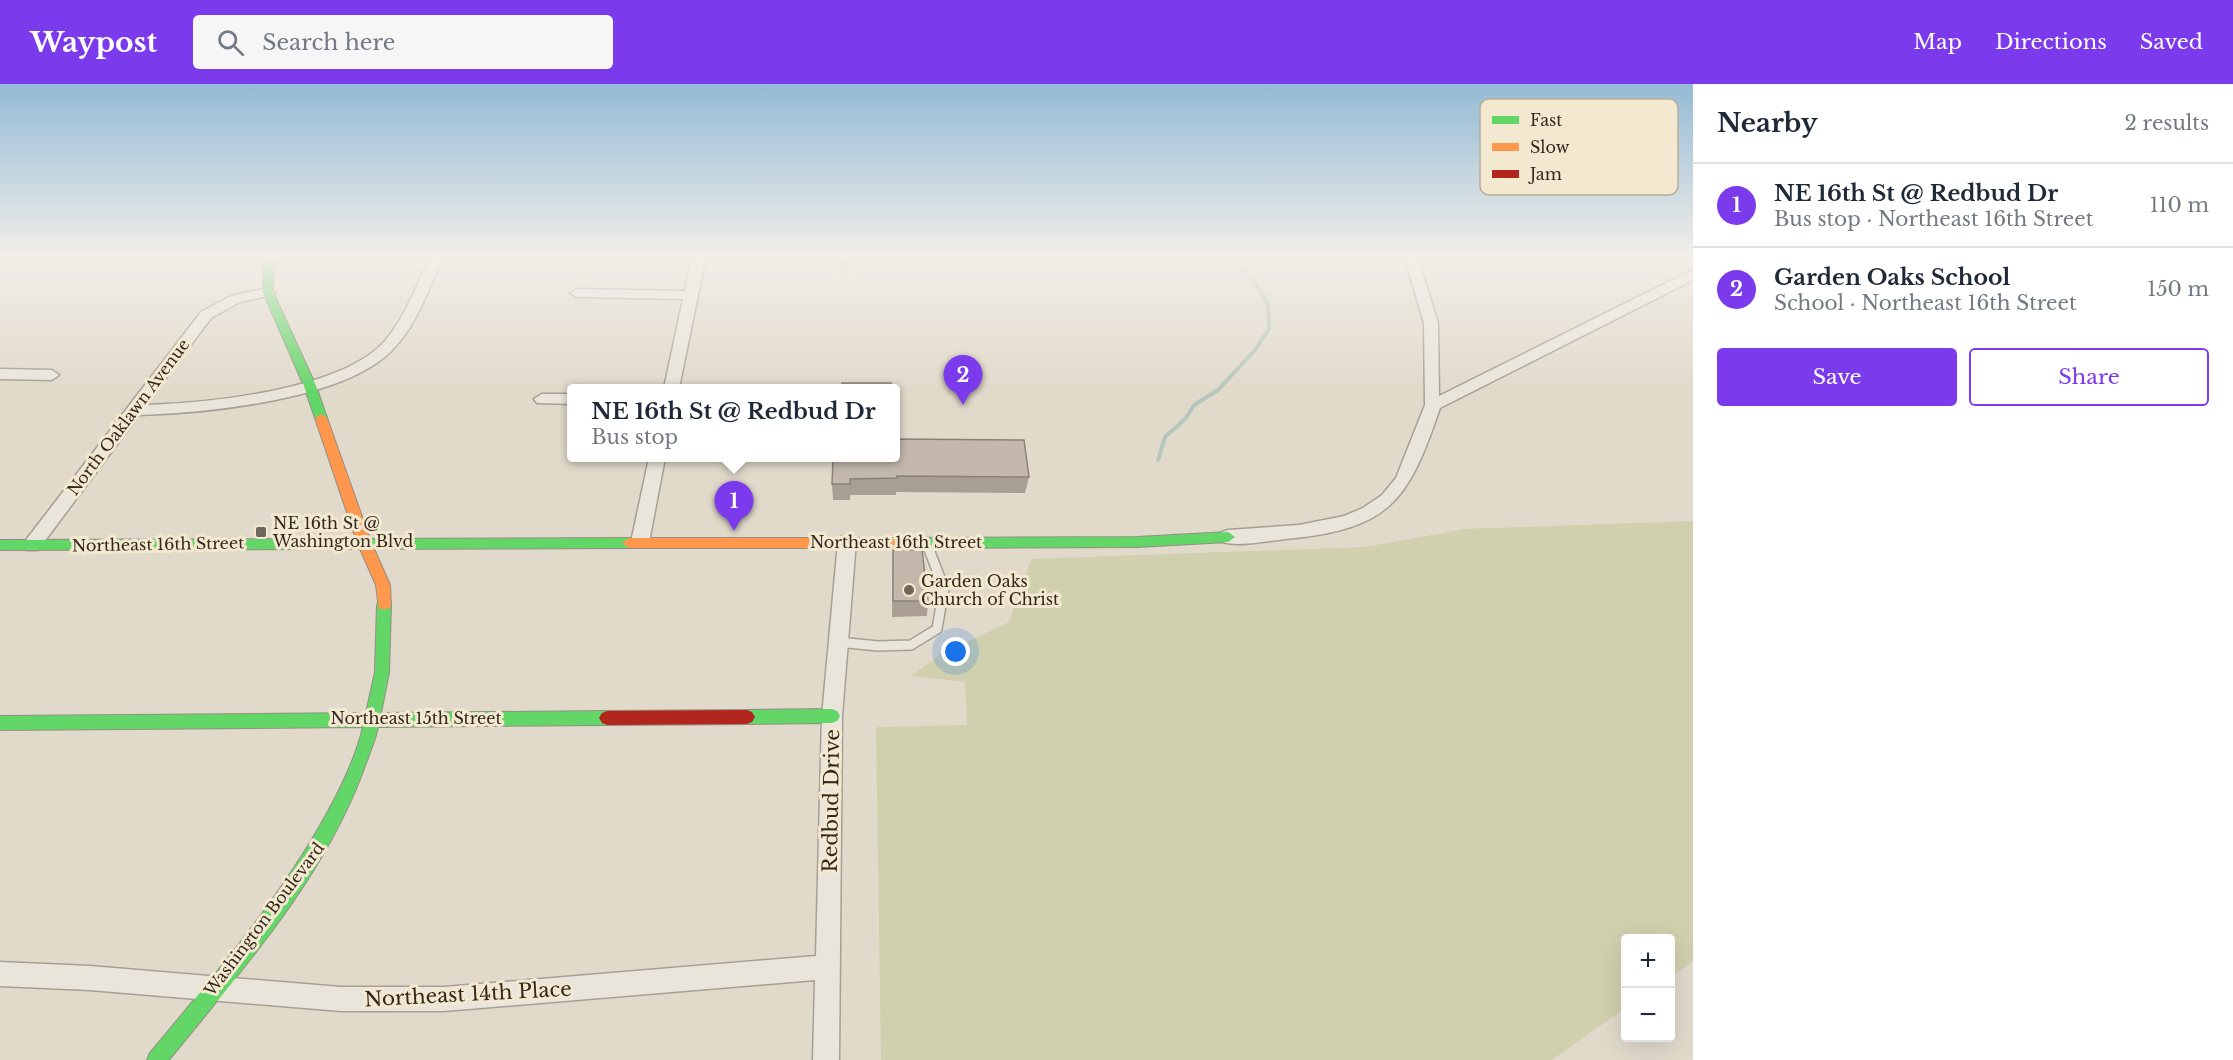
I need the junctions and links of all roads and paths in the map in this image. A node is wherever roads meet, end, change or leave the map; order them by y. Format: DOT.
graph roads {
  1 [pos="228,302"];
  2 [pos="272,302"];
  3 [pos="414,302"];
  4 [pos="688,302"];
  5 [pos="1425,302"];
  6 [pos="1640,302"];
  7 [pos="0,374"];
  8 [pos="52,375"];
  9 [pos="672,384"];
  10 [pos="310,386"];
  11 [pos="542,399"];
  12 [pos="567,399"];
  13 [pos="1433,405"];
  14 [pos="134,410"];
  15 [pos="656,462"];
  16 [pos="1228,537"];
  17 [pos="364,542"];
  18 [pos="640,542"];
  19 [pos="847,542"];
  20 [pos="926,542"];
  21 [pos="0,545"];
  22 [pos="32,545"];
  23 [pos="838,642"];
  24 [pos="832,716"];
  25 [pos="374,718"];
  26 [pos="0,723"];
  27 [pos="828,968"];
  28 [pos="0,974"];
  29 [pos="212,989"];
  30 [pos="157,1060"];
  31 [pos="826,1060"];
  1 -- 14 [label="street, North Oaklawn Avenue"];
  2 -- 10 [label="street, Washington Boulevard"];
  3 -- 10 [label="street"];
  4 -- 9 [label="street"];
  5 -- 13 [label="street"];
  6 -- 13 [label="street"];
  7 -- 8 [label="street"];
  10 -- 14 [label="street"];
  10 -- 17 [label="street, Washington Boulevard"];
  11 -- 12 [label="street"];
  13 -- 16 [label="street, Northeast 16th Street"];
  14 -- 22 [label="street, North Oaklawn Avenue"];
  15 -- 18 [label="street"];
  16 -- 20 [label="street, Northeast 16th Street"];
  17 -- 18 [label="street, Northeast 16th Street"];
  17 -- 22 [label="street, Northeast 16th Street"];
  17 -- 25 [label="street, Washington Boulevard"];
  18 -- 19 [label="street, Northeast 16th Street"];
  19 -- 20 [label="street, Northeast 16th Street"];
  19 -- 23 [label="street, Redbud Drive"];
  20 -- 23 [label="lane"];
  21 -- 22 [label="street, Northeast 16th Street"];
  23 -- 24 [label="street, Redbud Drive"];
  24 -- 25 [label="street, Northeast 15th Street"];
  24 -- 27 [label="street, Redbud Drive"];
  25 -- 26 [label="street, Northeast 15th Street"];
  25 -- 29 [label="street, Washington Boulevard"];
  27 -- 29 [label="street, Northeast 14th Place"];
  27 -- 31 [label="street, Redbud Drive"];
  28 -- 29 [label="street, Northeast 14th Place"];
  29 -- 30 [label="street, Washington Boulevard"];
}
